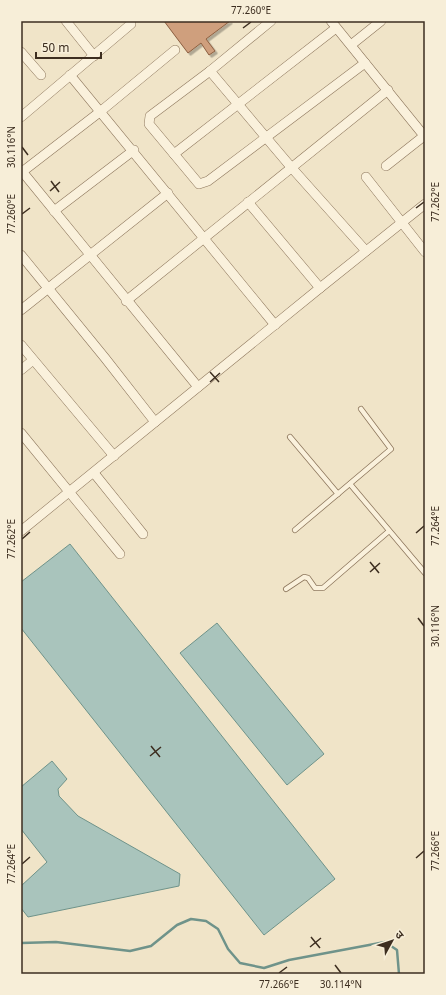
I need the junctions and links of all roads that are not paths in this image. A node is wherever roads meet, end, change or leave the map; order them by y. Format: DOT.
graph roads {
  1 [pos="66,21"];
  2 [pos="271,21"];
  3 [pos="381,21"];
  4 [pos="131,24"];
  5 [pos="334,24"];
  6 [pos="351,45"];
  7 [pos="175,50"];
  8 [pos="21,52"];
  9 [pos="94,56"];
  10 [pos="365,63"];
  11 [pos="210,71"];
  12 [pos="41,75"];
  13 [pos="70,75"];
  14 [pos="388,90"];
  15 [pos="239,104"];
  16 [pos="102,111"];
  17 [pos="21,117"];
  18 [pos="425,136"];
  19 [pos="267,137"];
  20 [pos="134,150"];
  21 [pos="174,154"];
  22 [pos="386,166"];
  23 [pos="291,167"];
  24 [pos="22,171"];
  25 [pos="366,176"];
  26 [pos="168,193"];
  27 [pos="248,202"];
  28 [pos="425,204"];
  29 [pos="54,211"];
  30 [pos="401,223"];
  31 [pos="204,237"];
  32 [pos="366,251"];
  33 [pos="425,252"];
  34 [pos="21,255"];
  35 [pos="90,255"];
  36 [pos="320,288"];
  37 [pos="48,289"];
  38 [pos="126,300"];
  39 [pos="21,310"];
  40 [pos="275,325"];
  41 [pos="21,345"];
  42 [pos="33,360"];
  43 [pos="21,370"];
  44 [pos="198,387"];
  45 [pos="361,409"];
  46 [pos="155,422"];
  47 [pos="21,433"];
  48 [pos="290,438"];
  49 [pos="114,456"];
  50 [pos="94,474"];
  51 [pos="350,484"];
  52 [pos="69,494"];
  53 [pos="338,494"];
  54 [pos="295,530"];
  55 [pos="21,531"];
  56 [pos="389,531"];
  57 [pos="142,534"];
  58 [pos="120,554"];
  59 [pos="425,573"];
  60 [pos="286,589"];
  1 -- 9 [label="street"];
  2 -- 11 [label="street"];
  3 -- 6 [label="street"];
  4 -- 9 [label="street"];
  5 -- 6 [label="street"];
  5 -- 15 [label="street"];
  6 -- 10 [label="street"];
  7 -- 16 [label="street"];
  8 -- 12 [label="street"];
  9 -- 13 [label="street"];
  10 -- 14 [label="street"];
  10 -- 19 [label="street"];
  11 -- 15 [label="street"];
  11 -- 21 [label="street"];
  13 -- 16 [label="street"];
  13 -- 17 [label="street"];
  14 -- 18 [label="street"];
  14 -- 23 [label="street"];
  15 -- 19 [label="street"];
  15 -- 21 [label="street"];
  16 -- 20 [label="street"];
  16 -- 24 [label="street"];
  18 -- 22 [label="street"];
  19 -- 21 [label="street"];
  19 -- 23 [label="street"];
  20 -- 26 [label="street"];
  20 -- 29 [label="street"];
  23 -- 27 [label="street"];
  23 -- 32 [label="street"];
  24 -- 29 [label="street"];
  25 -- 30 [label="street"];
  26 -- 31 [label="street"];
  26 -- 35 [label="street"];
  27 -- 31 [label="street"];
  27 -- 36 [label="street"];
  28 -- 30 [label="street"];
  29 -- 35 [label="street"];
  30 -- 32 [label="street"];
  30 -- 33 [label="street"];
  31 -- 38 [label="street"];
  31 -- 40 [label="street"];
  32 -- 36 [label="street"];
  34 -- 37 [label="street"];
  35 -- 37 [label="street"];
  35 -- 38 [label="street"];
  36 -- 40 [label="street"];
  37 -- 39 [label="street"];
  37 -- 46 [label="street"];
  38 -- 44 [label="street"];
  40 -- 44 [label="street"];
  41 -- 42 [label="street"];
  42 -- 43 [label="street"];
  42 -- 49 [label="street"];
  44 -- 46 [label="street"];
  45 -- 51 [label="lane"];
  46 -- 49 [label="street"];
  47 -- 52 [label="street"];
  48 -- 53 [label="lane"];
  49 -- 50 [label="street"];
  50 -- 52 [label="street"];
  50 -- 57 [label="street"];
  51 -- 53 [label="lane"];
  51 -- 56 [label="lane"];
  52 -- 55 [label="street"];
  52 -- 58 [label="street"];
  53 -- 54 [label="lane"];
  56 -- 59 [label="lane"];
  56 -- 60 [label="lane"];
}
